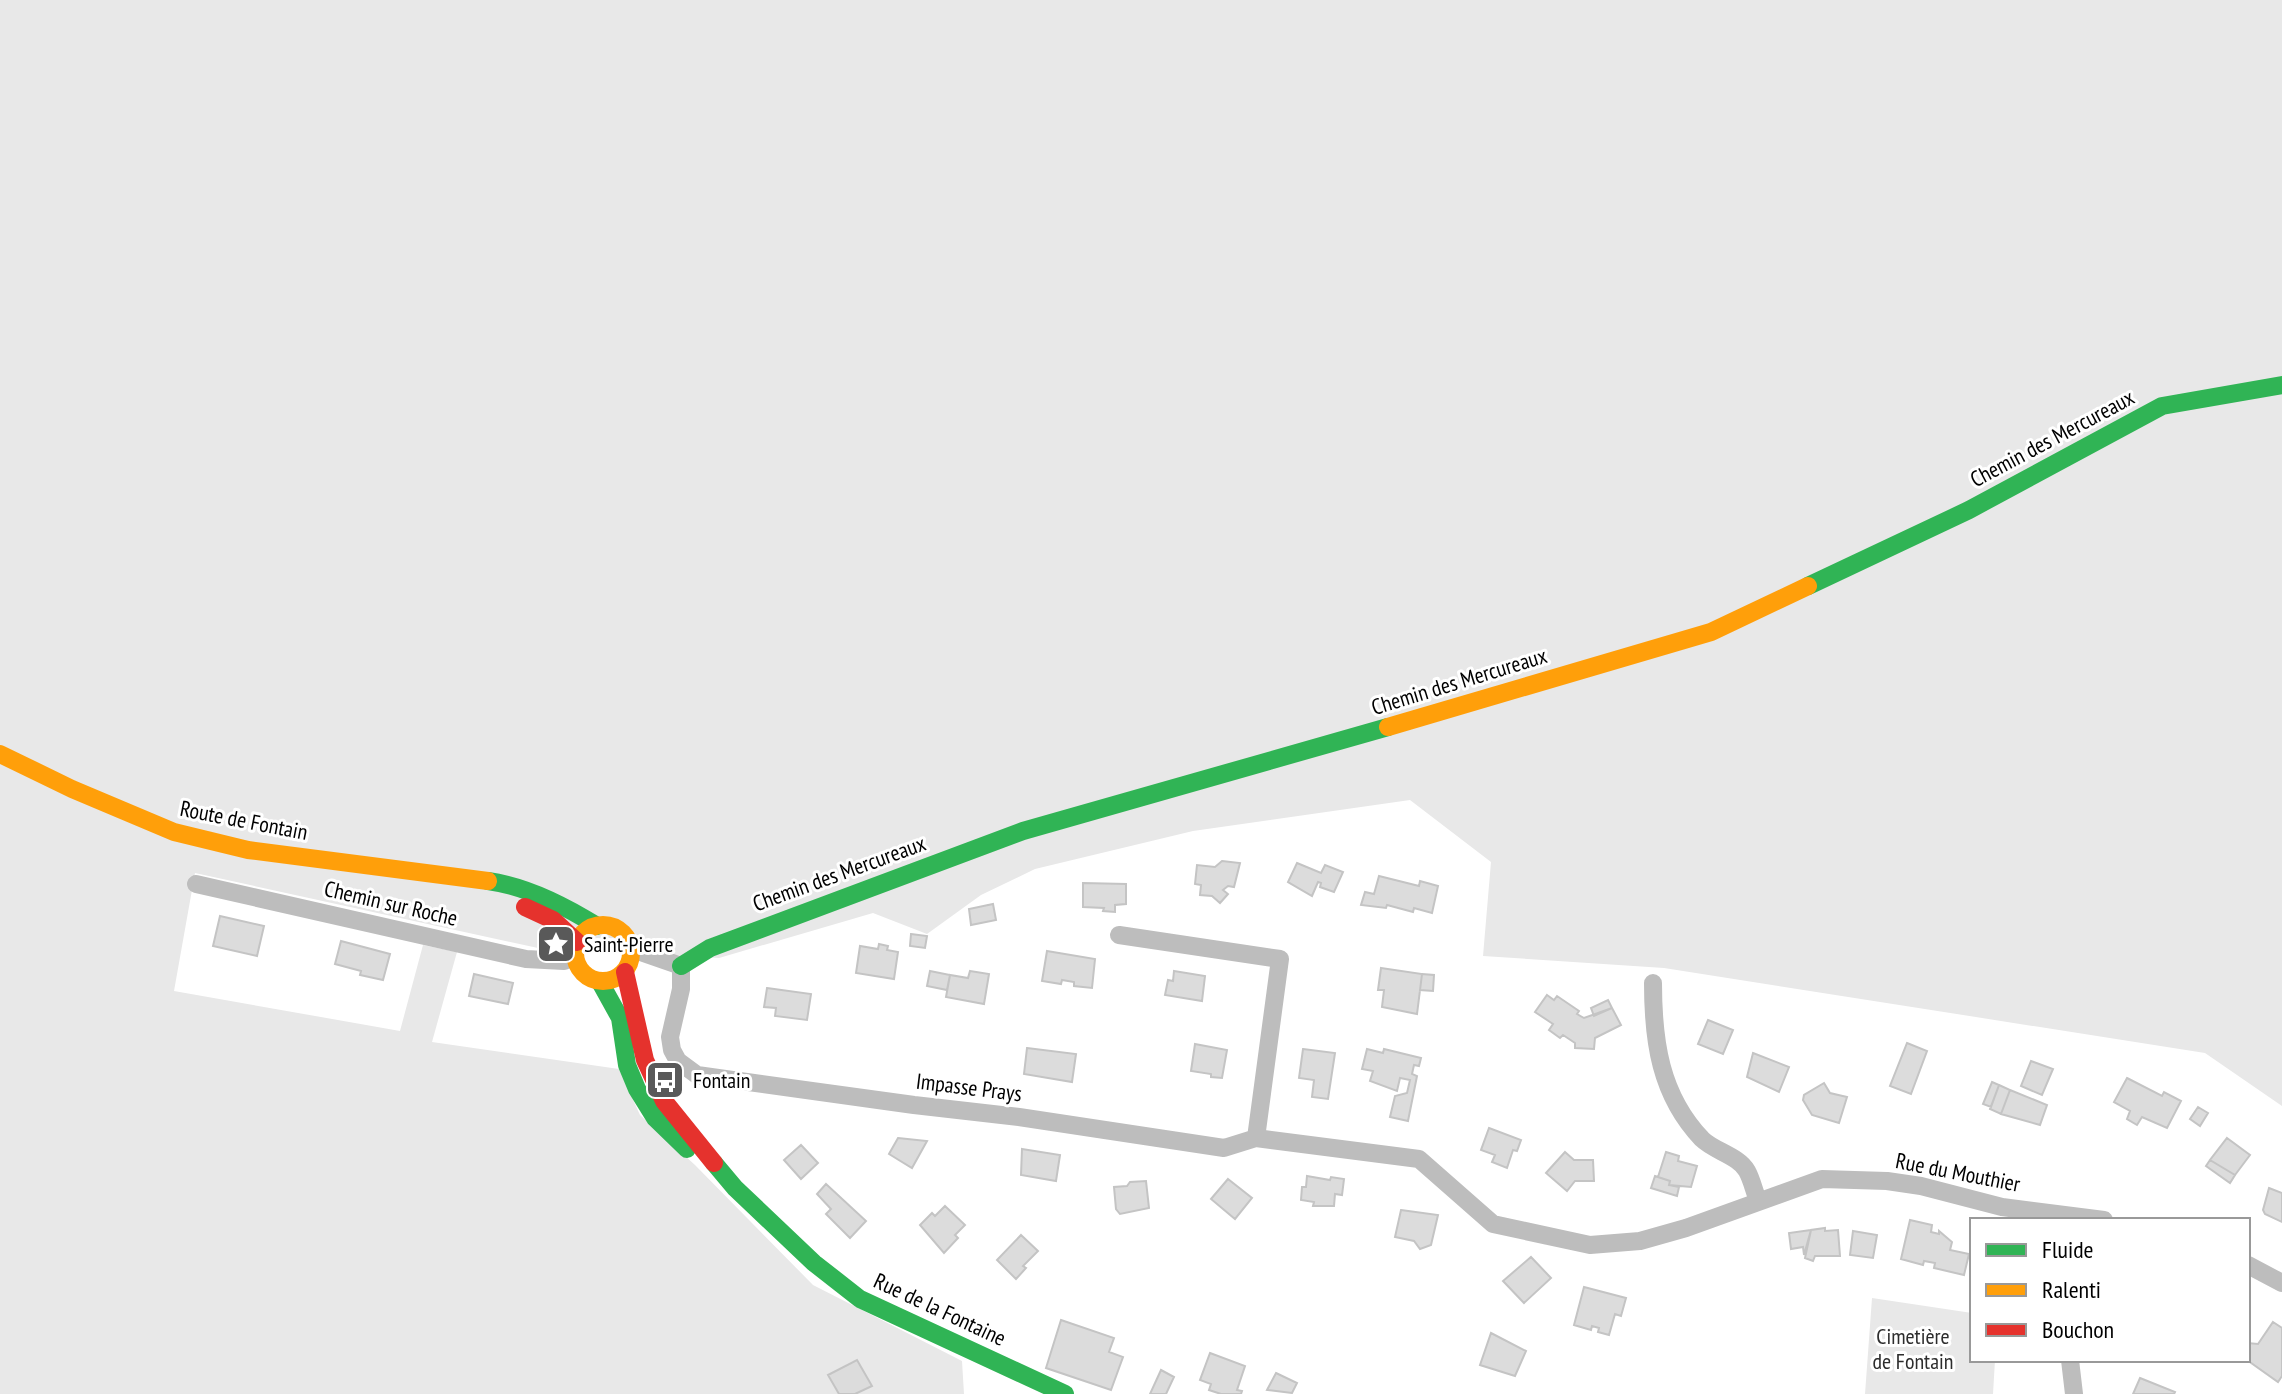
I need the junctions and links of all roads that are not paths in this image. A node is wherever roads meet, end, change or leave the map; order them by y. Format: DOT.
graph roads {
  1 [pos="2282,385"];
  2 [pos="0,754"];
  3 [pos="445,875"];
  4 [pos="196,884"];
  5 [pos="597,926"];
  6 [pos="1119,935"];
  7 [pos="576,949"];
  8 [pos="632,949"];
  9 [pos="681,966"];
  10 [pos="625,972"];
  11 [pos="600,982"];
  12 [pos="1653,983"];
  13 [pos="1256,1138"];
  14 [pos="1419,1159"];
  15 [pos="735,1188"];
  16 [pos="1758,1200"];
  17 [pos="2006,1214"];
  18 [pos="2071,1218"];
  19 [pos="2250,1266"];
  20 [pos="2282,1283"];
  21 [pos="2070,1362"];
  22 [pos="1065,1394"];
  23 [pos="2074,1394"];
  1 -- 9 [label="street, Chemin des Mercureaux"];
  2 -- 3 [label="street, Route de Fontain"];
  3 -- 5 [label="street, Route de Fontain"];
  3 -- 7 [label="street, Route de Fontain"];
  4 -- 7 [label="street, Chemin sur Roche"];
  5 -- 7 [label="street"];
  5 -- 8 [label="street"];
  6 -- 13 [label="street"];
  7 -- 11 [label="street"];
  8 -- 9 [label="street"];
  8 -- 10 [label="street"];
  9 -- 13 [label="street, Impasse Prays"];
  10 -- 11 [label="street"];
  10 -- 15 [label="street, Rue de la Fontaine"];
  11 -- 15 [label="street, Rue de la Fontaine"];
  12 -- 16 [label="street"];
  13 -- 14 [label="street, Impasse Prays"];
  14 -- 16 [label="street, Rue du Mouthier"];
  15 -- 22 [label="street, Rue de la Fontaine"];
  16 -- 17 [label="street, Rue du Mouthier"];
  17 -- 18 [label="street, Rue du Mouthier"];
  19 -- 20 [label="street"];
  21 -- 23 [label="street"];
}
